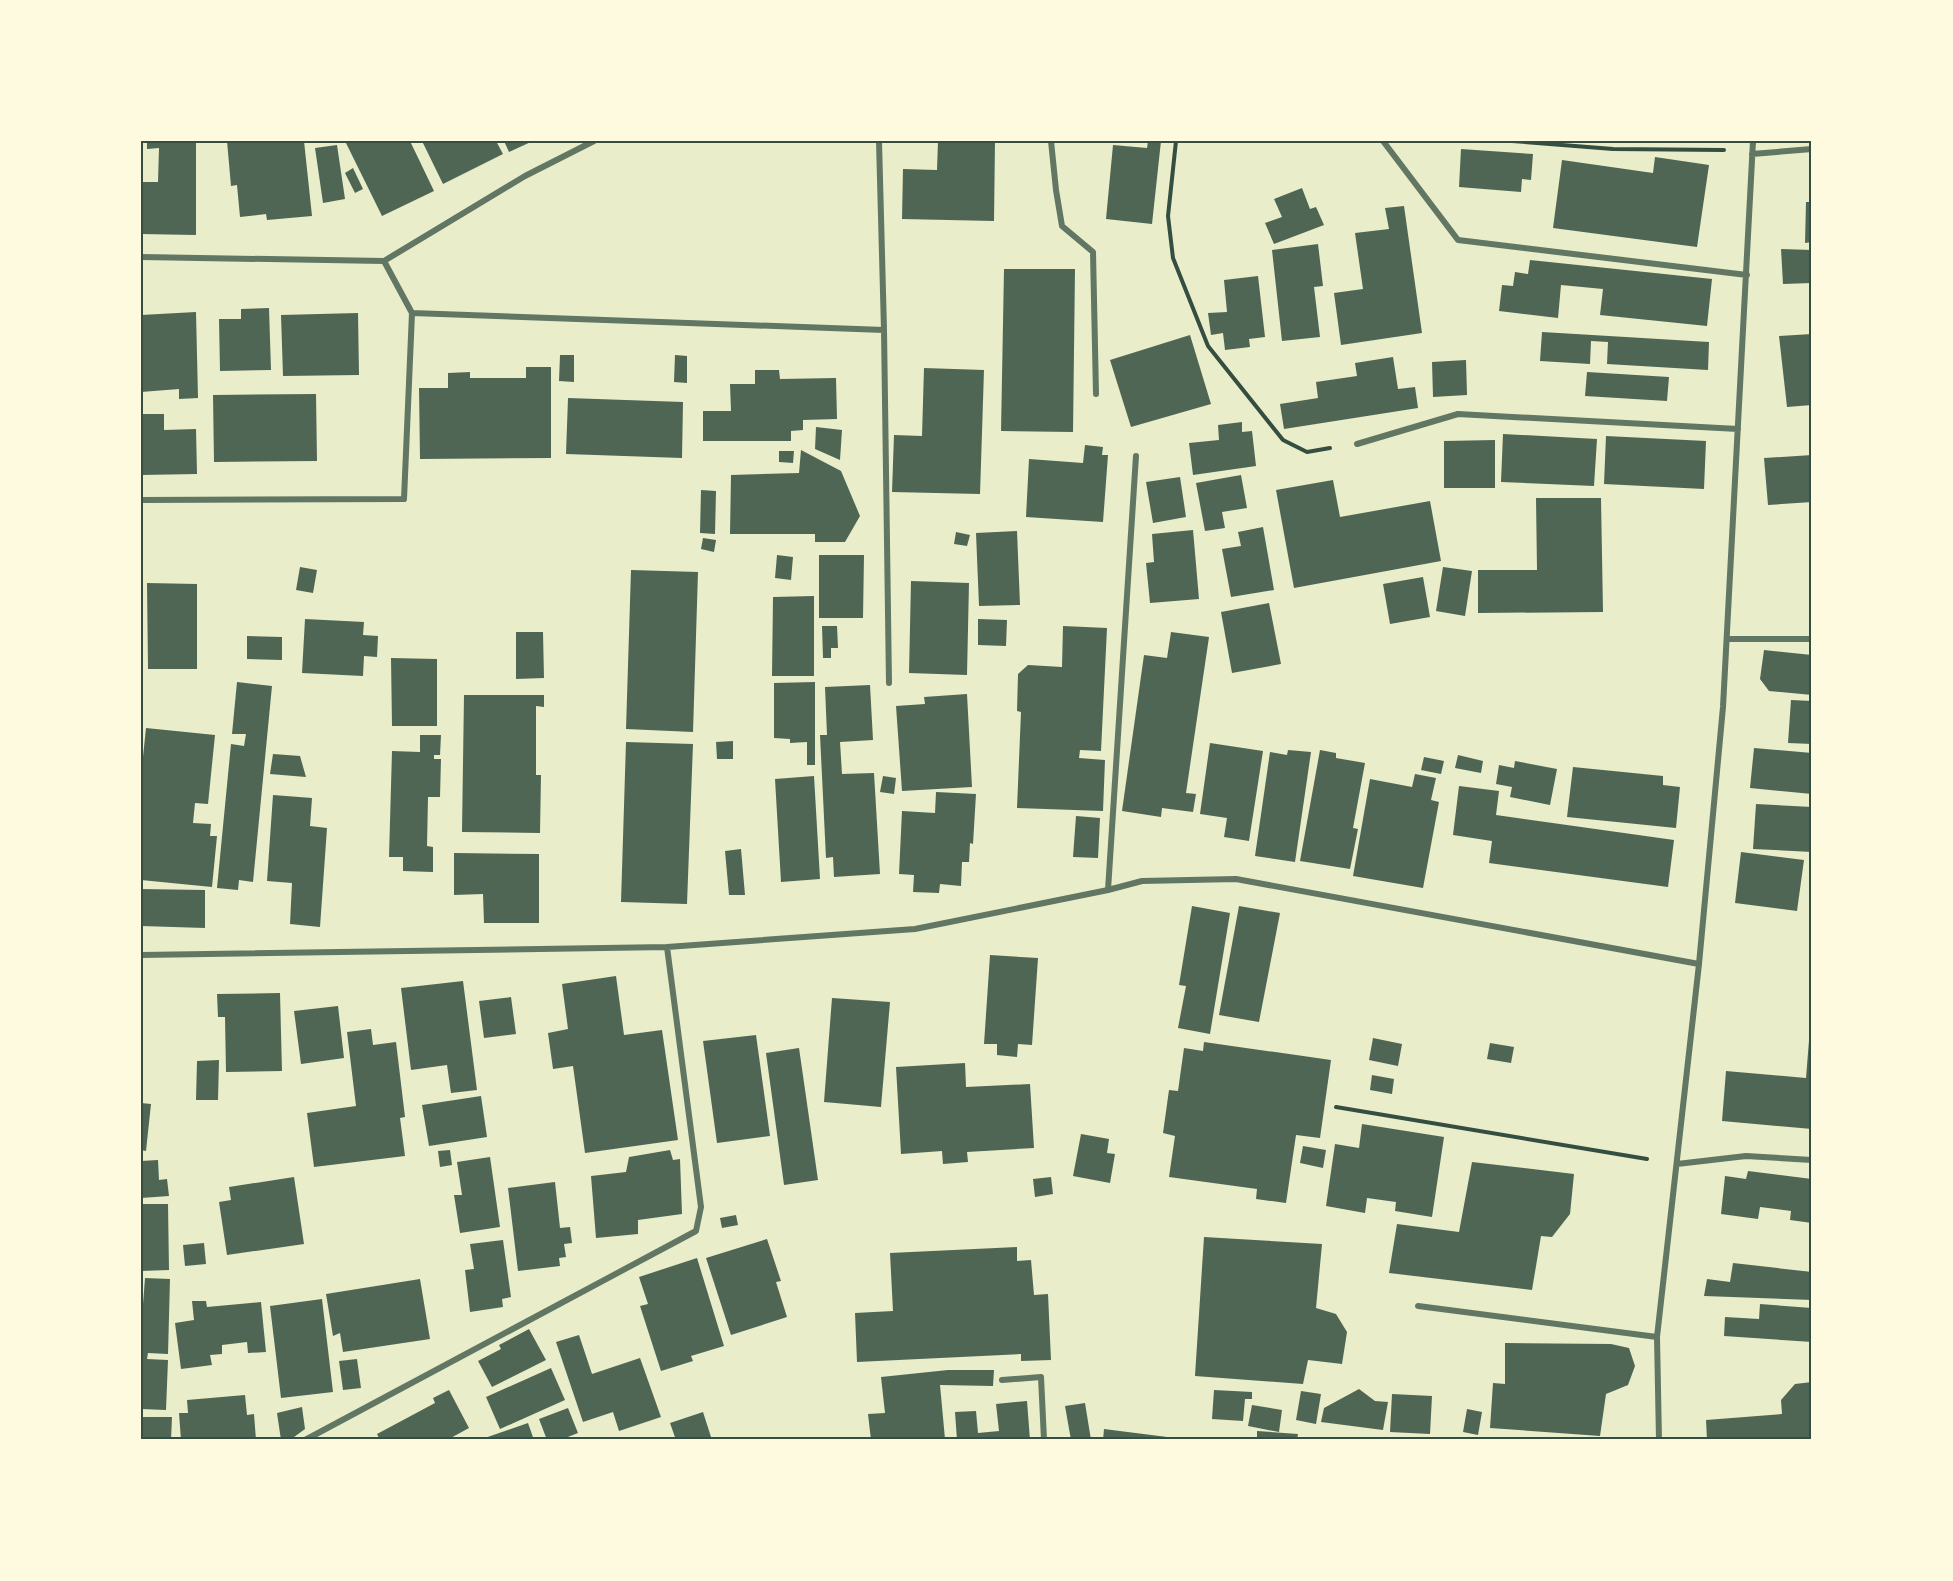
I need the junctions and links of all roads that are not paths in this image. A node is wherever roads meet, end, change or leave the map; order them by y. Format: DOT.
graph roads {
  1 [pos="594,141"];
  2 [pos="879,141"];
  3 [pos="1051,141"];
  4 [pos="1383,141"];
  5 [pos="1753,141"];
  6 [pos="1812,150"];
  7 [pos="1752,152"];
  8 [pos="141,257"];
  9 [pos="384,261"];
  10 [pos="1746,275"];
  11 [pos="412,313"];
  12 [pos="884,330"];
  13 [pos="1096,394"];
  14 [pos="1738,429"];
  15 [pos="1357,444"];
  16 [pos="1136,456"];
  17 [pos="141,500"];
  18 [pos="1727,639"];
  19 [pos="1812,639"];
  20 [pos="889,683"];
  21 [pos="1108,890"];
  22 [pos="667,947"];
  23 [pos="141,955"];
  24 [pos="1699,964"];
  25 [pos="1812,1160"];
  26 [pos="1677,1164"];
  27 [pos="1418,1306"];
  28 [pos="1658,1337"];
  29 [pos="1002,1380"];
  30 [pos="306,1440"];
  31 [pos="1044,1440"];
  32 [pos="1659,1440"];
  1 -- 9 [label="street"];
  2 -- 12 [label="street"];
  3 -- 13 [label="street"];
  4 -- 10 [label="street"];
  5 -- 7 [label="street"];
  6 -- 7 [label="street"];
  7 -- 10 [label="street"];
  8 -- 9 [label="street"];
  9 -- 11 [label="street"];
  10 -- 14 [label="street"];
  11 -- 12 [label="street"];
  11 -- 17 [label="street"];
  12 -- 20 [label="street"];
  14 -- 15 [label="street"];
  14 -- 18 [label="street"];
  16 -- 21 [label="street"];
  18 -- 19 [label="street"];
  18 -- 24 [label="street"];
  21 -- 22 [label="street"];
  21 -- 24 [label="street"];
  22 -- 23 [label="street"];
  22 -- 30 [label="street"];
  24 -- 26 [label="street"];
  25 -- 26 [label="street"];
  26 -- 28 [label="street"];
  27 -- 28 [label="street"];
  28 -- 32 [label="street"];
  29 -- 31 [label="street"];
}
